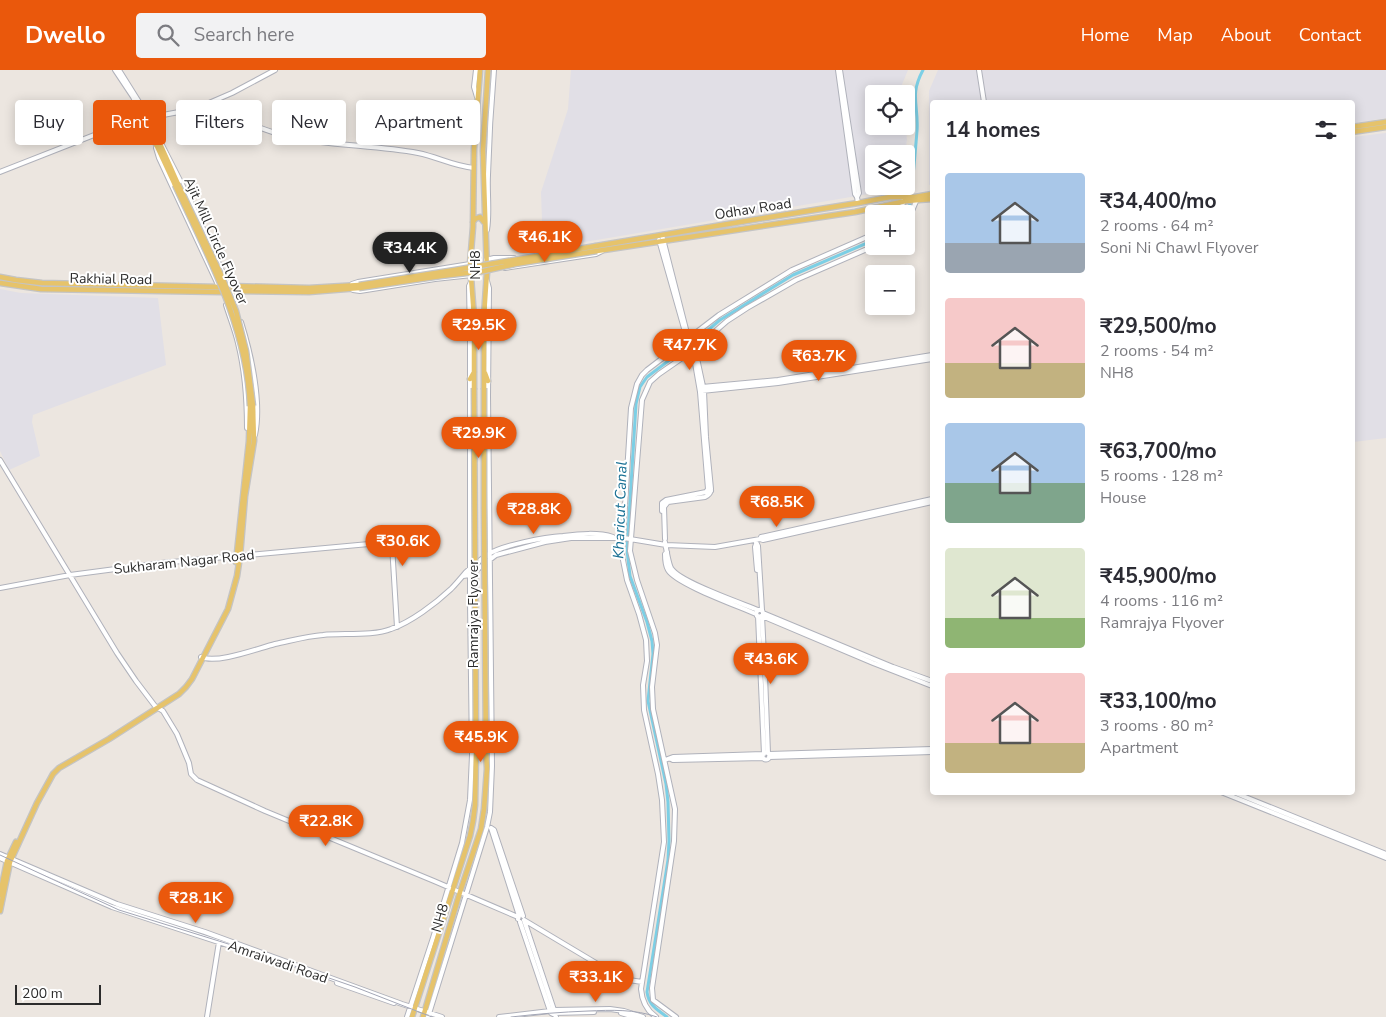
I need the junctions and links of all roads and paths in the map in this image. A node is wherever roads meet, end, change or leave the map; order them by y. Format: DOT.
graph roads {
  1 [pos="115,70"];
  2 [pos="119,70"];
  3 [pos="270,70"];
  4 [pos="275,70"];
  5 [pos="476,70"];
  6 [pos="480,70"];
  7 [pos="488,70"];
  8 [pos="494,70"];
  9 [pos="839,70"];
  10 [pos="980,70"];
  11 [pos="489,98"];
  12 [pos="135,100"];
  13 [pos="135,100"];
  14 [pos="211,100"];
  15 [pos="216,100"];
  16 [pos="477,100"];
  17 [pos="478,100"];
  18 [pos="985,100"];
  19 [pos="1386,122"];
  20 [pos="1355,127"];
  21 [pos="1386,127"];
  22 [pos="262,130"];
  23 [pos="1355,132"];
  24 [pos="93,135"];
  25 [pos="157,145"];
  26 [pos="158,145"];
  27 [pos="163,145"];
  28 [pos="474,145"];
  29 [pos="474,168"];
  30 [pos="0,171"];
  31 [pos="930,194"];
  32 [pos="916,198"];
  33 [pos="905,199"];
  34 [pos="930,199"];
  35 [pos="858,203"];
  36 [pos="903,205"];
  37 [pos="913,205"];
  38 [pos="473,222"];
  39 [pos="484,222"];
  40 [pos="660,235"];
  41 [pos="485,238"];
  42 [pos="865,238"];
  43 [pos="661,241"];
  44 [pos="603,248"];
  45 [pos="865,250"];
  46 [pos="486,260"];
  47 [pos="470,264"];
  48 [pos="486,275"];
  49 [pos="0,277"];
  50 [pos="472,278"];
  51 [pos="0,283"];
  52 [pos="230,288"];
  53 [pos="348,288"];
  54 [pos="220,289"];
  55 [pos="474,321"];
  56 [pos="484,321"];
  57 [pos="691,344"];
  58 [pos="930,355"];
  59 [pos="930,359"];
  60 [pos="486,362"];
  61 [pos="474,370"];
  62 [pos="484,372"];
  63 [pos="470,380"];
  64 [pos="488,381"];
  65 [pos="702,389"];
  66 [pos="251,441"];
  67 [pos="0,460"];
  68 [pos="930,501"];
  69 [pos="615,538"];
  70 [pos="624,538"];
  71 [pos="631,539"];
  72 [pos="757,541"];
  73 [pos="666,545"];
  74 [pos="490,554"];
  75 [pos="238,556"];
  76 [pos="490,560"];
  77 [pos="470,570"];
  78 [pos="70,575"];
  79 [pos="470,575"];
  80 [pos="463,576"];
  81 [pos="0,588"];
  82 [pos="760,613"];
  83 [pos="396,627"];
  84 [pos="202,658"];
  85 [pos="930,680"];
  86 [pos="930,685"];
  87 [pos="157,706"];
  88 [pos="930,751"];
  89 [pos="766,755"];
  90 [pos="472,756"];
  91 [pos="664,760"];
  92 [pos="476,765"];
  93 [pos="1228,795"];
  94 [pos="1240,795"];
  95 [pos="489,826"];
  96 [pos="481,827"];
  97 [pos="0,854"];
  98 [pos="1386,854"];
  99 [pos="0,858"];
  100 [pos="1386,858"];
  101 [pos="9,860"];
  102 [pos="450,887"];
  103 [pos="463,893"];
  104 [pos="0,895"];
  105 [pos="0,911"];
  106 [pos="521,918"];
  107 [pos="219,942"];
  108 [pos="642,982"];
  109 [pos="412,1012"];
  110 [pos="553,1014"];
  111 [pos="427,1015"];
  112 [pos="653,1016"];
  113 [pos="207,1017"];
  114 [pos="442,1017"];
  115 [pos="499,1017"];
  116 [pos="520,1017"];
  117 [pos="634,1017"];
  118 [pos="643,1017"];
  119 [pos="676,1017"];
  1 -- 12 [label="street"];
  2 -- 13 [label="street"];
  3 -- 14 [label="street"];
  4 -- 15 [label="street"];
  5 -- 16 [label="street"];
  6 -- 17 [label="main road, NH8"];
  7 -- 11 [label="main road, NH8"];
  8 -- 11 [label="street"];
  9 -- 35 [label="street"];
  10 -- 18 [label="street"];
  11 -- 39 [label="main road, NH8"];
  11 -- 41 [label="street"];
  19 -- 20 [label="main road"];
  21 -- 23 [label="main road"];
  22 -- 29 [label="street"];
  24 -- 30 [label="street"];
  25 -- 54 [label="street"];
  26 -- 66 [label="main road, Ajit Mill Circle Flyover, bridge"];
  27 -- 52 [label="street"];
  28 -- 29 [label="main road, NH8"];
  29 -- 38 [label="main road, NH8"];
  31 -- 32 [label="main road"];
  32 -- 33 [label="main road"];
  32 -- 34 [label="main road"];
  32 -- 37 [label="street"];
  33 -- 35 [label="main road, Odhav Road"];
  33 -- 36 [label="street"];
  33 -- 43 [label="main road, Odhav Road"];
  35 -- 40 [label="main road, Odhav Road"];
  38 -- 39 [label="main road"];
  38 -- 47 [label="main road, NH8"];
  39 -- 41 [label="main road, NH8"];
  40 -- 43 [label="street"];
  40 -- 44 [label="main road, Odhav Road"];
  41 -- 46 [label="main road, NH8"];
  42 -- 57 [label="street"];
  43 -- 44 [label="main road, Odhav Road"];
  43 -- 57 [label="street"];
  44 -- 46 [label="street"];
  44 -- 48 [label="street"];
  44 -- 53 [label="main road, bridge"];
  45 -- 57 [label="street"];
  46 -- 48 [label="main road, NH8"];
  47 -- 50 [label="main road, NH8"];
  47 -- 53 [label="street"];
  48 -- 56 [label="main road, NH8"];
  48 -- 60 [label="street"];
  49 -- 54 [label="main road, Rakhial Road"];
  50 -- 53 [label="street"];
  50 -- 55 [label="main road, NH8"];
  50 -- 63 [label="street"];
  51 -- 54 [label="main road, Rakhial Road"];
  52 -- 53 [label="main road"];
  52 -- 54 [label="street"];
  52 -- 66 [label="street"];
  54 -- 66 [label="street"];
  55 -- 56 [label="main road"];
  55 -- 61 [label="main road, Ramrajya Flyover"];
  56 -- 60 [label="main road, NH8"];
  57 -- 65 [label="street"];
  57 -- 70 [label="street"];
  57 -- 71 [label="street"];
  58 -- 65 [label="street"];
  59 -- 65 [label="street"];
  60 -- 62 [label="main road, NH8"];
  60 -- 64 [label="street"];
  61 -- 63 [label="main road"];
  61 -- 92 [label="main road, Ramrajya Flyover, bridge"];
  62 -- 64 [label="main road"];
  62 -- 96 [label="main road, Ramrajya Flyover, bridge"];
  63 -- 77 [label="street"];
  64 -- 74 [label="street"];
  65 -- 73 [label="street"];
  66 -- 75 [label="main road, Ajit Mill Circle Flyover"];
  67 -- 78 [label="street"];
  68 -- 72 [label="street"];
  69 -- 70 [label="street"];
  69 -- 74 [label="street"];
  69 -- 76 [label="street"];
  70 -- 71 [label="street"];
  70 -- 108 [label="street"];
  71 -- 73 [label="street"];
  71 -- 91 [label="street"];
  72 -- 73 [label="street"];
  72 -- 82 [label="street"];
  73 -- 82 [label="street"];
  74 -- 76 [label="street"];
  74 -- 77 [label="street"];
  75 -- 78 [label="street, Sukharam Nagar Road"];
  75 -- 83 [label="street, Sukharam Nagar Road"];
  75 -- 84 [label="main road, Ajit Mill Circle Flyover"];
  76 -- 79 [label="street"];
  76 -- 95 [label="street"];
  77 -- 79 [label="street"];
  77 -- 80 [label="street"];
  78 -- 81 [label="street, Sukharam Nagar Road"];
  78 -- 87 [label="street"];
  79 -- 80 [label="street"];
  79 -- 90 [label="street"];
  80 -- 83 [label="street"];
  82 -- 85 [label="street"];
  82 -- 86 [label="street"];
  82 -- 89 [label="street"];
  83 -- 84 [label="street"];
  84 -- 87 [label="main road, Ajit Mill Circle Flyover"];
  87 -- 101 [label="main road, Ajit Mill Circle Flyover"];
  87 -- 102 [label="street"];
  88 -- 89 [label="street"];
  89 -- 91 [label="street"];
  90 -- 92 [label="main road"];
  90 -- 102 [label="street"];
  91 -- 119 [label="street"];
  92 -- 102 [label="main road, Ramrajya Flyover"];
  93 -- 100 [label="street"];
  94 -- 98 [label="street"];
  95 -- 96 [label="street"];
  95 -- 103 [label="street"];
  95 -- 106 [label="street"];
  96 -- 103 [label="main road, NH8"];
  97 -- 101 [label="street"];
  99 -- 101 [label="street, Amraiwadi Road"];
  101 -- 104 [label="main road"];
  101 -- 105 [label="main road"];
  101 -- 107 [label="street, Amraiwadi Road"];
  101 -- 109 [label="street"];
  102 -- 103 [label="street"];
  102 -- 109 [label="main road, Ramrajya Flyover"];
  103 -- 106 [label="street"];
  103 -- 111 [label="main road, NH8"];
  106 -- 108 [label="street"];
  106 -- 110 [label="street"];
  107 -- 109 [label="street, Amraiwadi Road"];
  107 -- 113 [label="street"];
  108 -- 112 [label="street"];
  109 -- 111 [label="street"];
  110 -- 115 [label="street"];
  110 -- 116 [label="street"];
  110 -- 117 [label="street"];
  110 -- 118 [label="street"];
  111 -- 114 [label="street"];
}
